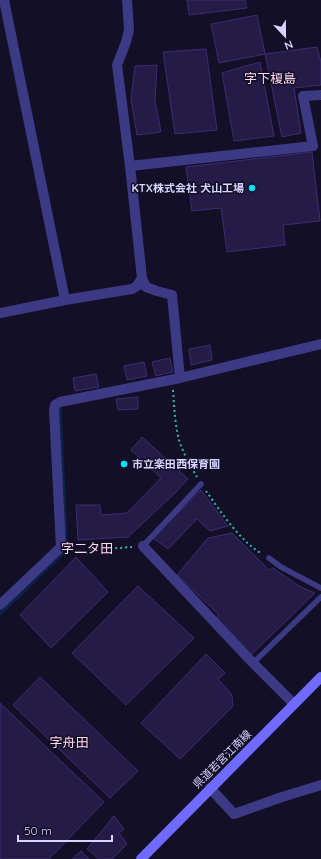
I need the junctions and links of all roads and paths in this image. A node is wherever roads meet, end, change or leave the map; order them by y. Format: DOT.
graph roads {
  1 [pos="4,0"];
  2 [pos="127,0"];
  3 [pos="321,95"];
  4 [pos="130,166"];
  5 [pos="142,278"];
  6 [pos="64,300"];
  7 [pos="0,313"];
  8 [pos="321,344"];
  9 [pos="176,378"];
  10 [pos="201,484"];
  11 [pos="143,546"];
  12 [pos="61,547"];
  13 [pos="268,558"];
  14 [pos="321,588"];
  15 [pos="321,597"];
  16 [pos="0,605"];
  17 [pos="253,663"];
  18 [pos="321,677"];
  19 [pos="294,704"];
  20 [pos="321,785"];
  21 [pos="210,788"];
  22 [pos="141,859"];
  1 -- 6 [label="street"];
  2 -- 4 [label="street"];
  3 -- 4 [label="street"];
  4 -- 5 [label="street"];
  5 -- 6 [label="street"];
  5 -- 9 [label="street"];
  6 -- 7 [label="street"];
  8 -- 9 [label="street"];
  9 -- 10 [label="path"];
  9 -- 12 [label="street"];
  10 -- 11 [label="lane"];
  10 -- 13 [label="path"];
  11 -- 12 [label="path"];
  11 -- 17 [label="street"];
  12 -- 16 [label="street"];
  13 -- 14 [label="lane"];
  15 -- 17 [label="lane"];
  17 -- 19 [label="street"];
  18 -- 19 [label="main road, 県道若宮江南線"];
  19 -- 21 [label="main road, 県道若宮江南線"];
  20 -- 21 [label="street"];
  21 -- 22 [label="main road, 県道若宮江南線"];
}
